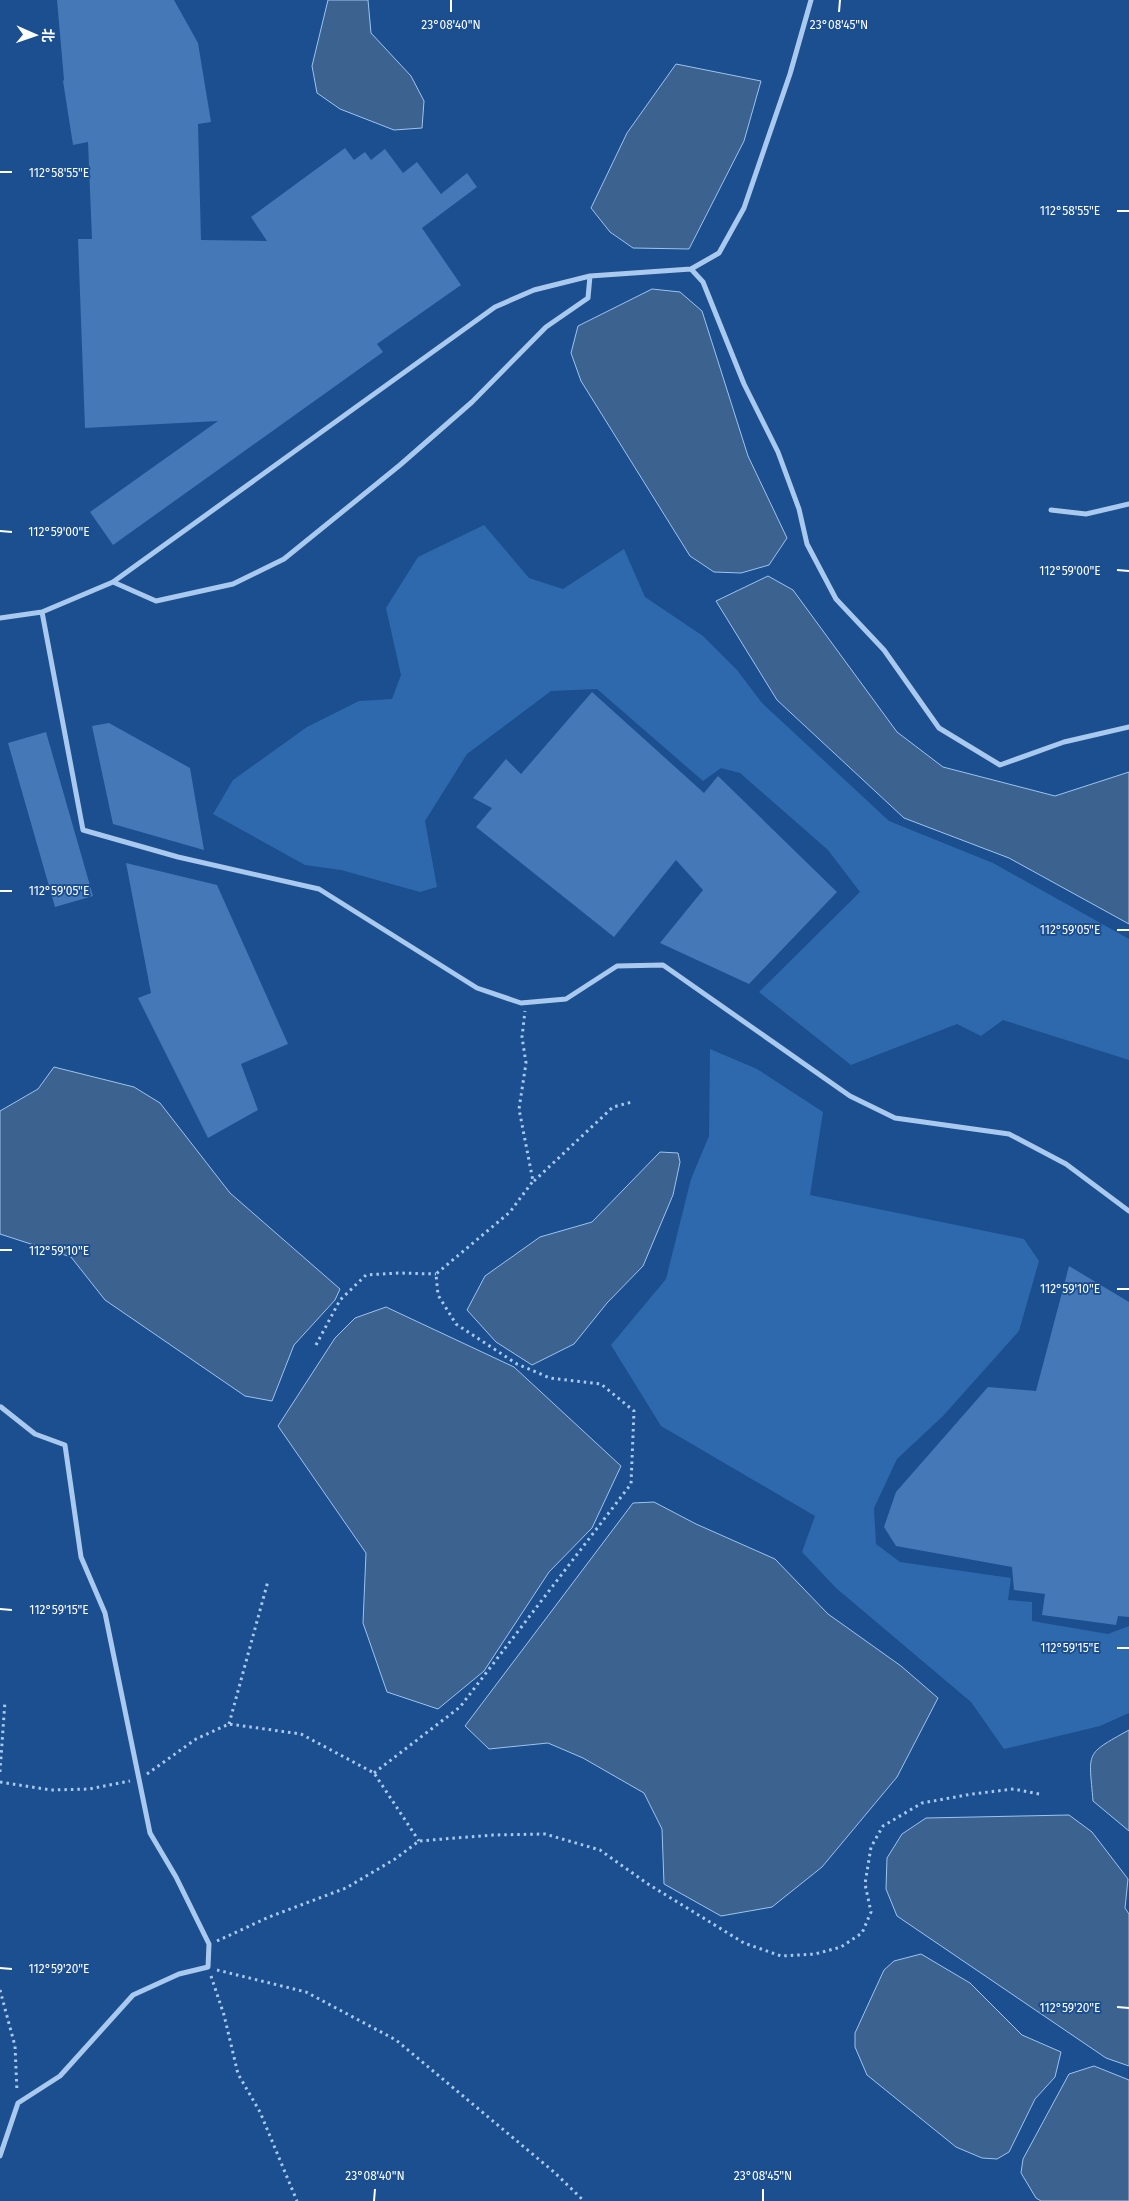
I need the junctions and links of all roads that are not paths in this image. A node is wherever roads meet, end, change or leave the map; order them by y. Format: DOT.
graph roads {
  1 [pos="811,0"];
  2 [pos="691,269"];
  3 [pos="590,276"];
  4 [pos="1129,504"];
  5 [pos="1051,510"];
  6 [pos="113,582"];
  7 [pos="42,612"];
  8 [pos="0,618"];
  9 [pos="1129,727"];
  10 [pos="1129,1211"];
  11 [pos="1,1407"];
  12 [pos="0,2156"];
  1 -- 2 [label="street"];
  2 -- 3 [label="street"];
  2 -- 9 [label="street"];
  3 -- 6 [label="street"];
  3 -- 6 [label="street"];
  4 -- 5 [label="street"];
  6 -- 7 [label="street"];
  7 -- 8 [label="street"];
  7 -- 10 [label="street"];
  11 -- 12 [label="street"];
}
